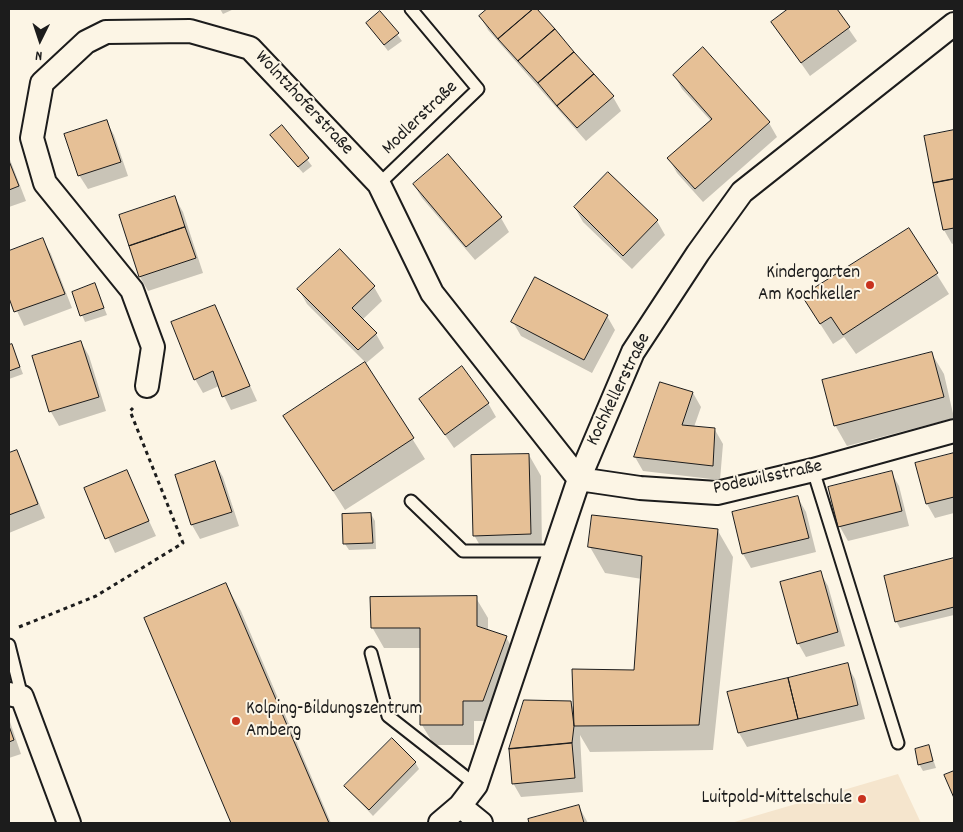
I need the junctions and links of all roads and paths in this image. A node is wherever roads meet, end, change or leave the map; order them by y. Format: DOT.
graph roads {
  1 [pos="411,9"];
  2 [pos="954,24"];
  3 [pos="379,184"];
  4 [pos="147,386"];
  5 [pos="954,431"];
  6 [pos="813,470"];
  7 [pos="578,479"];
  8 [pos="411,502"];
  9 [pos="554,551"];
  10 [pos="18,628"];
  11 [pos="9,645"];
  12 [pos="371,653"];
  13 [pos="16,695"];
  14 [pos="898,743"];
  15 [pos="476,785"];
  16 [pos="460,806"];
  17 [pos="69,823"];
  18 [pos="440,823"];
  19 [pos="481,823"];
  1 -- 3 [label="lane, Modlerstraße"];
  2 -- 7 [label="street, Kochkellerstraße"];
  3 -- 4 [label="street, Wolntzhoferstraße"];
  3 -- 7 [label="street, Wolntzhoferstraße"];
  4 -- 10 [label="path"];
  5 -- 6 [label="street, Podewilsstraße"];
  6 -- 7 [label="street, Podewilsstraße"];
  6 -- 14 [label="lane"];
  7 -- 9 [label="street, Kochkellerstraße"];
  8 -- 9 [label="lane"];
  9 -- 15 [label="street, Kochkellerstraße"];
  11 -- 13 [label="lane"];
  12 -- 15 [label="lane"];
  13 -- 17 [label="street"];
  15 -- 16 [label="street, Kochkellerstraße"];
  16 -- 18 [label="street, Kochkellerstraße"];
  16 -- 19 [label="street"];
}
